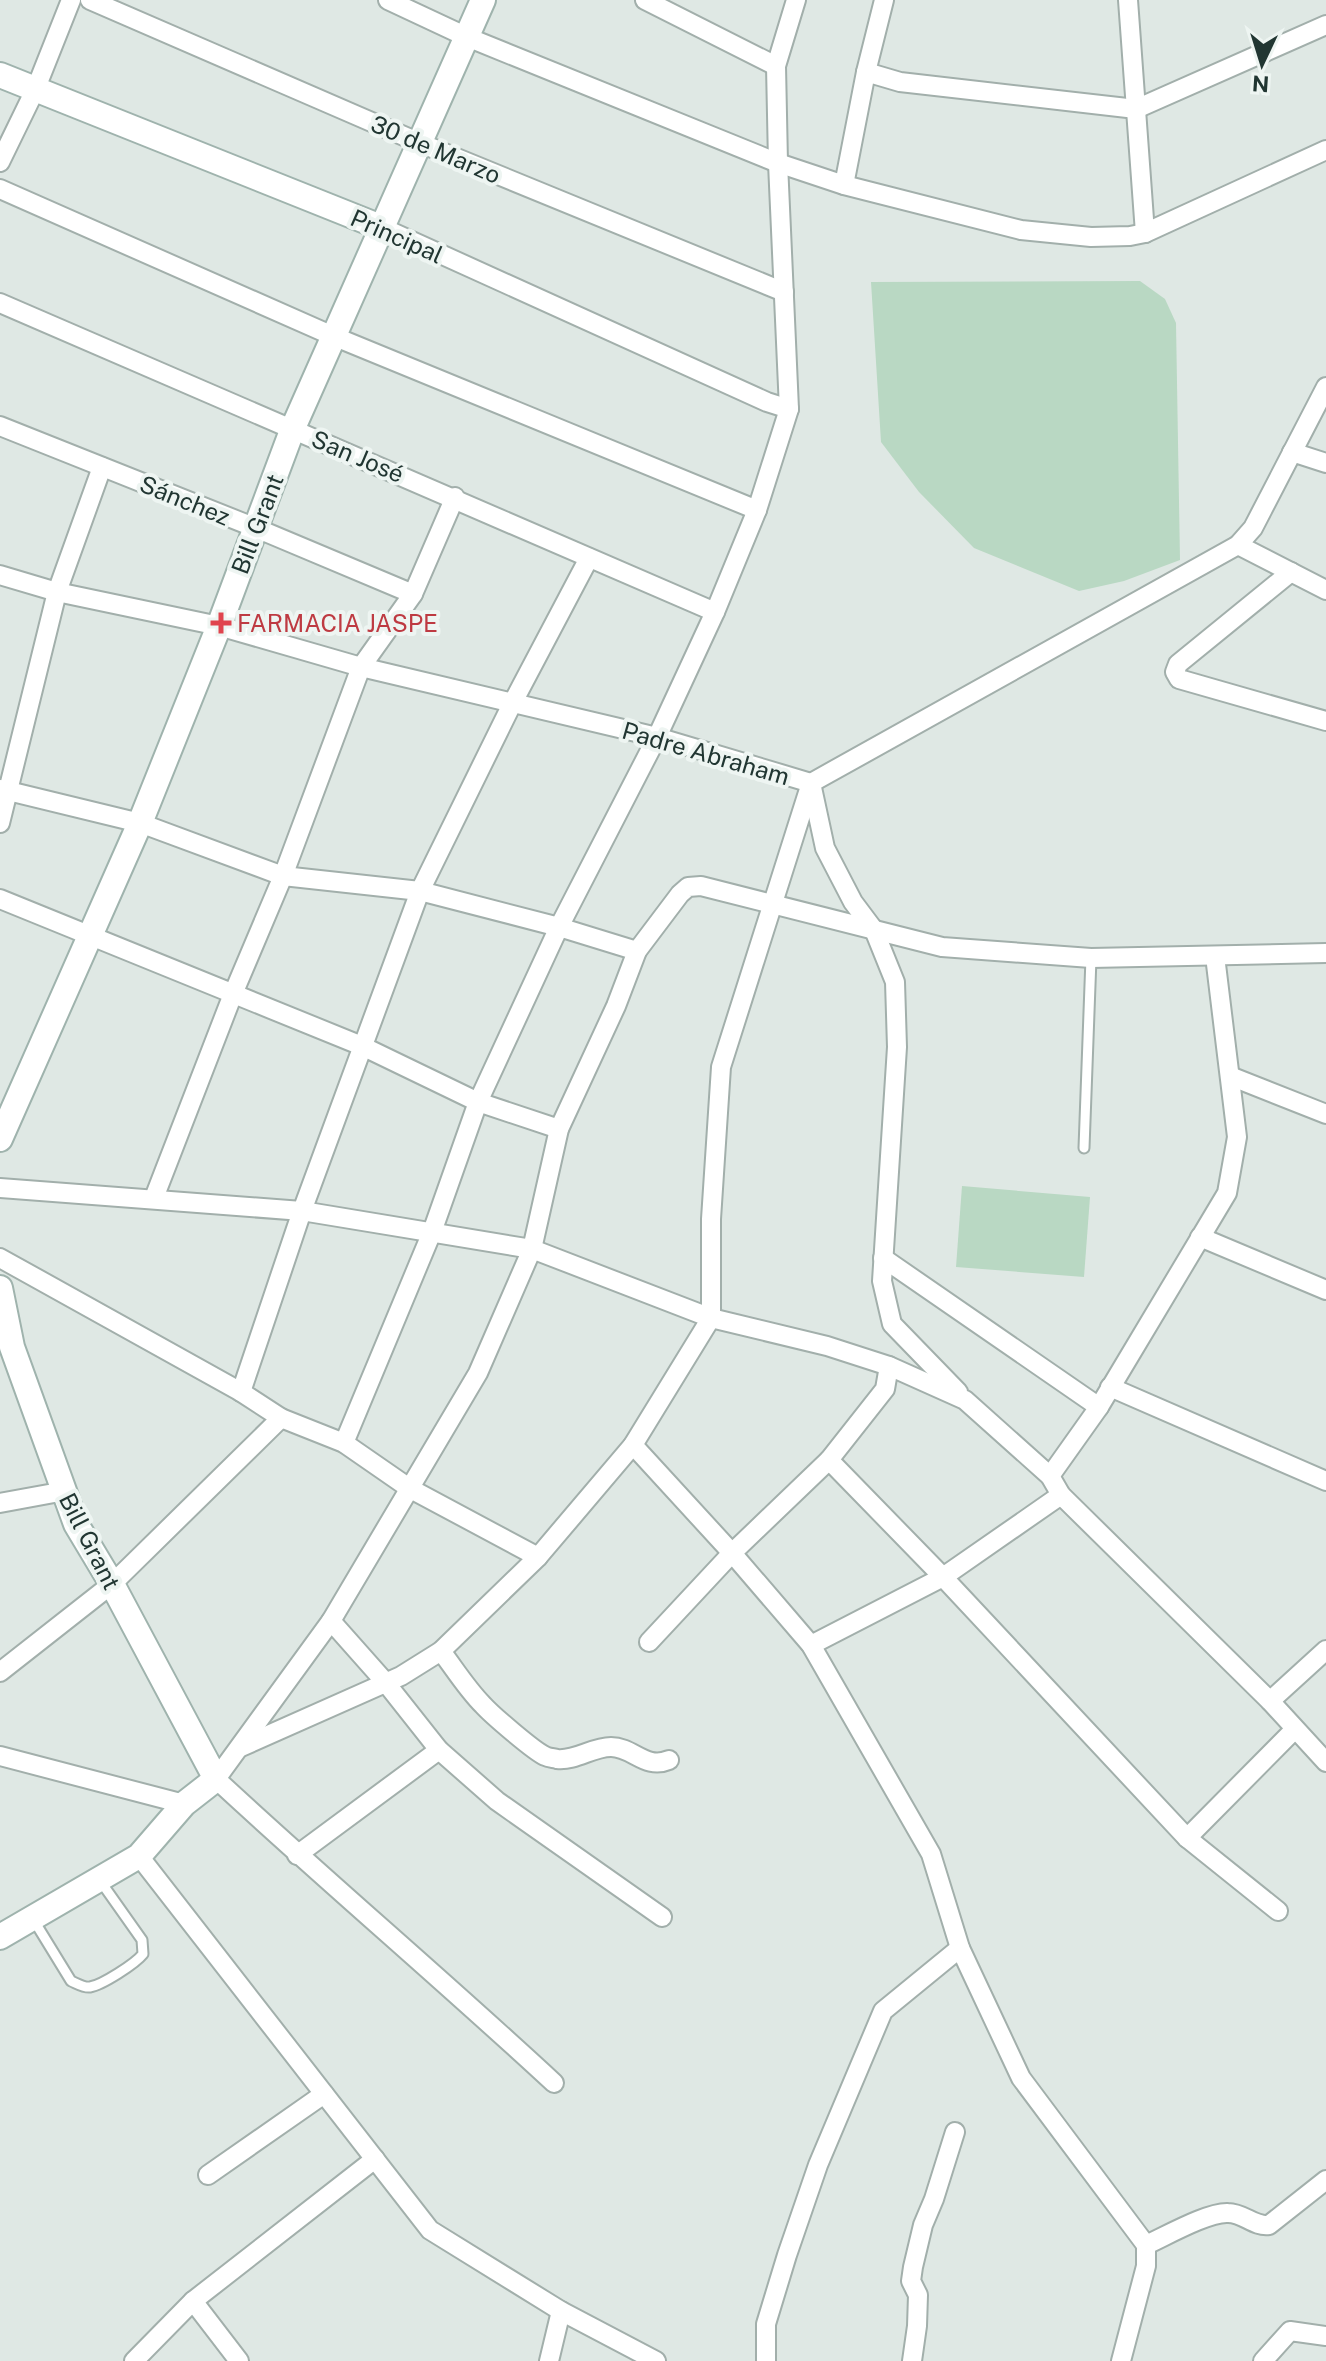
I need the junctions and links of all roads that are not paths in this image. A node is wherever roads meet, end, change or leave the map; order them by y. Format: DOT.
graph roads {
  1 [pos="71,0"];
  2 [pos="90,0"];
  3 [pos="388,0"];
  4 [pos="483,0"];
  5 [pos="645,0"];
  6 [pos="796,0"];
  7 [pos="884,0"];
  8 [pos="1128,0"];
  9 [pos="1326,25"];
  10 [pos="467,37"];
  11 [pos="776,66"];
  12 [pos="866,72"];
  13 [pos="0,75"];
  14 [pos="36,88"];
  15 [pos="1136,109"];
  16 [pos="420,143"];
  17 [pos="1326,150"];
  18 [pos="0,162"];
  19 [pos="778,163"];
  20 [pos="844,185"];
  21 [pos="0,189"];
  22 [pos="383,228"];
  23 [pos="1145,233"];
  24 [pos="784,292"];
  25 [pos="0,303"];
  26 [pos="333,336"];
  27 [pos="1326,387"];
  28 [pos="789,409"];
  29 [pos="0,426"];
  30 [pos="293,428"];
  31 [pos="1292,452"];
  32 [pos="1326,463"];
  33 [pos="102,467"];
  34 [pos="455,497"];
  35 [pos="757,510"];
  36 [pos="256,528"];
  37 [pos="1238,545"];
  38 [pos="589,558"];
  39 [pos="1291,572"];
  40 [pos="0,575"];
  41 [pos="1326,590"];
  42 [pos="57,592"];
  43 [pos="413,594"];
  44 [pos="715,612"];
  45 [pos="219,626"];
  46 [pos="361,667"];
  47 [pos="512,704"];
  48 [pos="1326,721"];
  49 [pos="657,737"];
  50 [pos="811,783"];
  51 [pos="4,790"];
  52 [pos="0,823"];
  53 [pos="140,823"];
  54 [pos="283,876"];
  55 [pos="420,891"];
  56 [pos="0,899"];
  57 [pos="771,905"];
  58 [pos="559,927"];
  59 [pos="874,930"];
  60 [pos="90,935"];
  61 [pos="637,951"];
  62 [pos="1326,953"];
  63 [pos="1215,956"];
  64 [pos="1091,958"];
  65 [pos="233,994"];
  66 [pos="362,1046"];
  67 [pos="1230,1076"];
  68 [pos="478,1102"];
  69 [pos="1326,1114"];
  70 [pos="559,1129"];
  71 [pos="0,1139"];
  72 [pos="1084,1148"];
  73 [pos="0,1188"];
  74 [pos="154,1198"];
  75 [pos="302,1211"];
  76 [pos="432,1232"];
  77 [pos="1200,1237"];
  78 [pos="532,1249"];
  79 [pos="0,1258"];
  80 [pos="883,1258"];
  81 [pos="0,1288"];
  82 [pos="1326,1290"];
  83 [pos="711,1318"];
  84 [pos="6,1343"];
  85 [pos="889,1366"];
  86 [pos="1110,1387"];
  87 [pos="241,1392"];
  88 [pos="965,1400"];
  89 [pos="1099,1407"];
  90 [pos="281,1418"];
  91 [pos="344,1443"];
  92 [pos="633,1445"];
  93 [pos="829,1460"];
  94 [pos="1050,1476"];
  95 [pos="1326,1481"];
  96 [pos="409,1488"];
  97 [pos="65,1491"];
  98 [pos="1061,1495"];
  99 [pos="0,1503"];
  100 [pos="732,1553"];
  101 [pos="538,1557"];
  102 [pos="943,1577"];
  103 [pos="112,1584"];
  104 [pos="331,1621"];
  105 [pos="649,1642"];
  106 [pos="811,1645"];
  107 [pos="1326,1650"];
  108 [pos="441,1651"];
  109 [pos="0,1672"];
  110 [pos="386,1683"];
  111 [pos="1270,1701"];
  112 [pos="1294,1730"];
  113 [pos="239,1748"];
  114 [pos="439,1750"];
  115 [pos="0,1756"];
  116 [pos="669,1760"];
  117 [pos="1326,1762"];
  118 [pos="216,1779"];
  119 [pos="184,1804"];
  120 [pos="1187,1838"];
  121 [pos="297,1855"];
  122 [pos="139,1856"];
  123 [pos="99,1879"];
  124 [pos="1278,1911"];
  125 [pos="662,1917"];
  126 [pos="32,1918"];
  127 [pos="0,1937"];
  128 [pos="960,1948"];
  129 [pos="554,2083"];
  130 [pos="324,2094"];
  131 [pos="955,2132"];
  132 [pos="375,2159"];
  133 [pos="208,2175"];
  134 [pos="1326,2180"];
  135 [pos="1146,2245"];
  136 [pos="193,2301"];
  137 [pos="561,2311"];
  138 [pos="1326,2336"];
  139 [pos="134,2361"];
  140 [pos="239,2361"];
  141 [pos="549,2361"];
  142 [pos="656,2361"];
  143 [pos="766,2361"];
  144 [pos="912,2361"];
  145 [pos="1121,2361"];
  146 [pos="1263,2361"];
  1 -- 14 [label="street"];
  2 -- 16 [label="street, 30 de Marzo"];
  3 -- 10 [label="street"];
  4 -- 10 [label="street, Bill Grant"];
  5 -- 11 [label="street"];
  6 -- 11 [label="street"];
  7 -- 12 [label="street"];
  8 -- 15 [label="street"];
  9 -- 15 [label="street"];
  10 -- 16 [label="street, Bill Grant"];
  10 -- 19 [label="street"];
  11 -- 19 [label="street"];
  12 -- 15 [label="street"];
  12 -- 20 [label="street"];
  13 -- 14 [label="street, Principal"];
  14 -- 18 [label="street"];
  14 -- 22 [label="street, Principal"];
  15 -- 23 [label="street"];
  16 -- 22 [label="street, Bill Grant"];
  16 -- 24 [label="street, 30 de Marzo"];
  17 -- 23 [label="street"];
  19 -- 20 [label="street"];
  19 -- 24 [label="street"];
  20 -- 23 [label="street"];
  21 -- 26 [label="street"];
  22 -- 26 [label="street, Bill Grant"];
  22 -- 28 [label="street, Principal"];
  24 -- 28 [label="street"];
  25 -- 30 [label="street, San José"];
  26 -- 30 [label="street, Bill Grant"];
  26 -- 35 [label="street"];
  27 -- 31 [label="street"];
  28 -- 35 [label="street"];
  29 -- 33 [label="street, Sánchez"];
  30 -- 34 [label="street, San José"];
  30 -- 36 [label="street, Bill Grant"];
  31 -- 32 [label="street"];
  31 -- 37 [label="street"];
  33 -- 36 [label="street, Sánchez"];
  33 -- 42 [label="street"];
  34 -- 38 [label="street, San José"];
  34 -- 43 [label="street"];
  35 -- 44 [label="street"];
  36 -- 43 [label="street, Sánchez"];
  36 -- 45 [label="street, Bill Grant"];
  37 -- 39 [label="street"];
  37 -- 50 [label="street"];
  38 -- 44 [label="street, San José"];
  38 -- 47 [label="street"];
  39 -- 41 [label="street"];
  39 -- 48 [label="street"];
  40 -- 42 [label="street, Padre Abraham"];
  42 -- 45 [label="street, Padre Abraham"];
  42 -- 51 [label="street"];
  43 -- 46 [label="street"];
  44 -- 49 [label="street"];
  45 -- 46 [label="street, Padre Abraham"];
  45 -- 53 [label="street, Bill Grant"];
  46 -- 47 [label="street, Padre Abraham"];
  46 -- 54 [label="street"];
  47 -- 49 [label="street, Padre Abraham"];
  47 -- 55 [label="street"];
  49 -- 50 [label="street, Padre Abraham"];
  49 -- 58 [label="street"];
  50 -- 57 [label="street"];
  50 -- 59 [label="street, Padre Abraham"];
  51 -- 52 [label="street"];
  51 -- 53 [label="street"];
  53 -- 54 [label="street"];
  53 -- 60 [label="street, Bill Grant"];
  54 -- 55 [label="street"];
  54 -- 65 [label="street"];
  55 -- 58 [label="street"];
  55 -- 66 [label="street"];
  56 -- 60 [label="street"];
  57 -- 59 [label="street"];
  57 -- 61 [label="street"];
  57 -- 83 [label="street"];
  58 -- 61 [label="street"];
  58 -- 68 [label="street"];
  59 -- 64 [label="street"];
  59 -- 80 [label="street, Padre Abraham"];
  60 -- 65 [label="street"];
  60 -- 71 [label="street, Bill Grant"];
  61 -- 70 [label="street"];
  62 -- 63 [label="street"];
  63 -- 64 [label="street"];
  63 -- 67 [label="street"];
  64 -- 72 [label="lane"];
  65 -- 66 [label="street"];
  65 -- 74 [label="street"];
  66 -- 68 [label="street"];
  66 -- 75 [label="street"];
  67 -- 69 [label="street"];
  67 -- 77 [label="street"];
  68 -- 70 [label="street"];
  68 -- 76 [label="street"];
  70 -- 78 [label="street"];
  73 -- 74 [label="street"];
  74 -- 75 [label="street"];
  75 -- 76 [label="street"];
  75 -- 87 [label="street"];
  76 -- 78 [label="street"];
  76 -- 91 [label="street"];
  77 -- 82 [label="street"];
  77 -- 86 [label="street"];
  78 -- 83 [label="street"];
  78 -- 96 [label="street"];
  79 -- 87 [label="street"];
  80 -- 88 [label="street, Padre Abraham"];
  80 -- 89 [label="street"];
  81 -- 84 [label="street, Bill Grant"];
  83 -- 85 [label="street"];
  83 -- 92 [label="street"];
  84 -- 97 [label="street, Bill Grant"];
  85 -- 88 [label="street"];
  85 -- 93 [label="street"];
  86 -- 89 [label="street"];
  86 -- 95 [label="street"];
  87 -- 90 [label="street"];
  88 -- 94 [label="street"];
  89 -- 94 [label="street"];
  90 -- 91 [label="street"];
  90 -- 103 [label="street"];
  91 -- 96 [label="street"];
  92 -- 100 [label="street"];
  92 -- 101 [label="street"];
  93 -- 100 [label="street"];
  93 -- 102 [label="street"];
  94 -- 98 [label="street"];
  96 -- 101 [label="street"];
  96 -- 104 [label="street"];
  97 -- 99 [label="street"];
  97 -- 103 [label="street, Bill Grant"];
  98 -- 102 [label="street"];
  98 -- 111 [label="street"];
  100 -- 105 [label="street"];
  100 -- 106 [label="street"];
  101 -- 108 [label="street"];
  102 -- 106 [label="street"];
  102 -- 120 [label="street"];
  103 -- 109 [label="street"];
  103 -- 118 [label="street, Bill Grant"];
  104 -- 110 [label="street"];
  104 -- 113 [label="street"];
  106 -- 128 [label="street"];
  107 -- 111 [label="street"];
  108 -- 110 [label="street"];
  108 -- 116 [label="street"];
  110 -- 113 [label="street"];
  110 -- 114 [label="street"];
  111 -- 112 [label="street"];
  112 -- 117 [label="street"];
  112 -- 120 [label="street"];
  113 -- 118 [label="street"];
  114 -- 121 [label="street"];
  114 -- 125 [label="street"];
  115 -- 119 [label="street"];
  118 -- 119 [label="street"];
  118 -- 121 [label="street"];
  119 -- 122 [label="street"];
  120 -- 124 [label="street"];
  121 -- 129 [label="street"];
  122 -- 123 [label="street"];
  122 -- 130 [label="street"];
  123 -- 126 [label="street"];
  123 -- 126 [label="lane"];
  126 -- 127 [label="street"];
  128 -- 135 [label="street"];
  128 -- 143 [label="street"];
  130 -- 132 [label="street"];
  130 -- 133 [label="street"];
  131 -- 144 [label="street"];
  132 -- 136 [label="street"];
  132 -- 137 [label="street"];
  134 -- 135 [label="street"];
  135 -- 145 [label="street"];
  136 -- 139 [label="street"];
  136 -- 140 [label="street"];
  137 -- 141 [label="street"];
  137 -- 142 [label="street"];
  138 -- 146 [label="street"];
}
